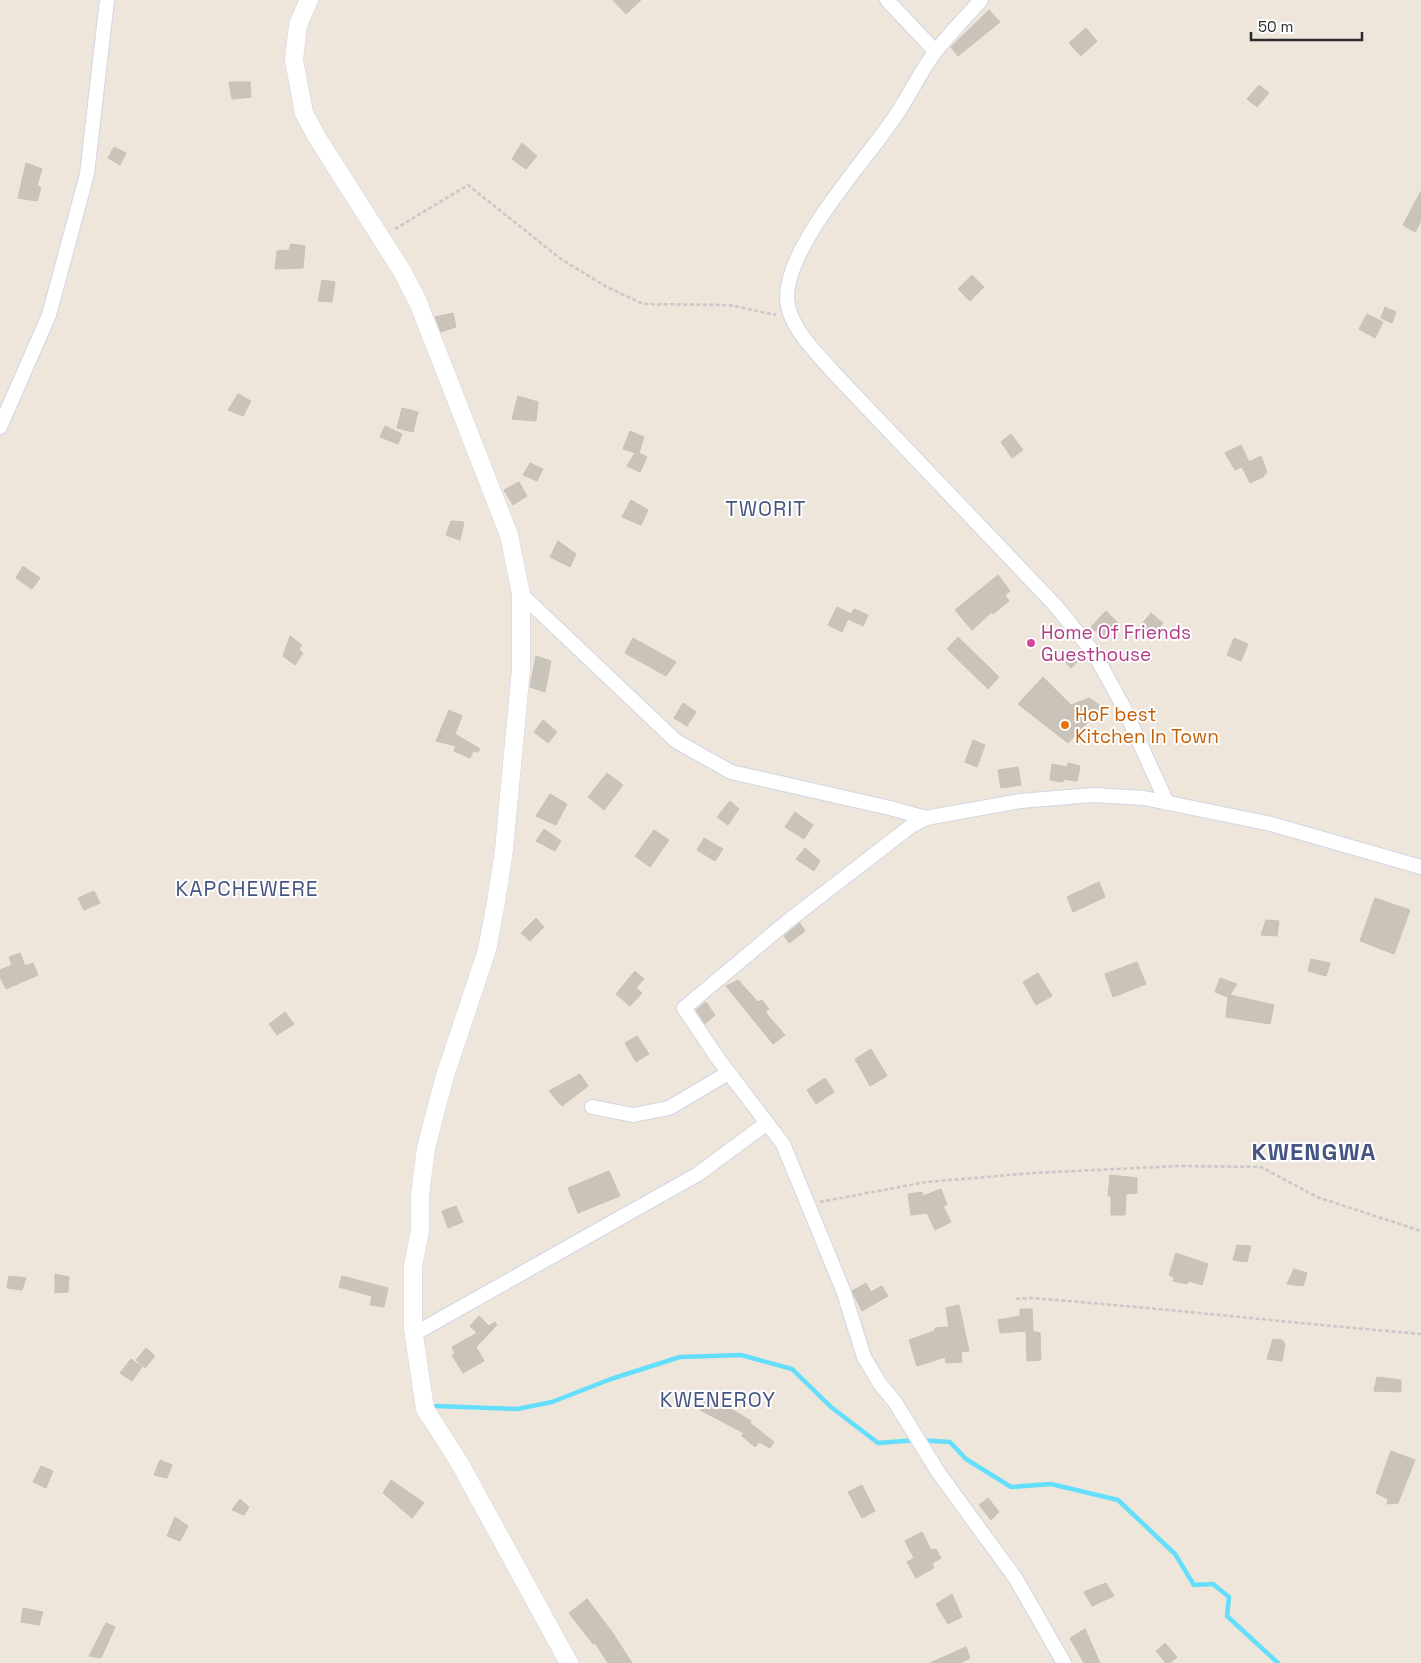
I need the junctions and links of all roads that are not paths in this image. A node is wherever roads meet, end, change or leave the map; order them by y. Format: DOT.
graph roads {
  1 [pos="107,0"];
  2 [pos="308,0"];
  3 [pos="887,0"];
  4 [pos="981,0"];
  5 [pos="935,51"];
  6 [pos="0,428"];
  7 [pos="521,594"];
  8 [pos="1168,803"];
  9 [pos="926,818"];
  10 [pos="1421,867"];
  11 [pos="728,1073"];
  12 [pos="592,1107"];
  13 [pos="767,1123"];
  14 [pos="414,1334"];
  15 [pos="569,1663"];
  16 [pos="1064,1663"];
  1 -- 6 [label="street"];
  2 -- 7 [label="street"];
  3 -- 5 [label="street"];
  4 -- 5 [label="street"];
  5 -- 8 [label="street"];
  7 -- 9 [label="street"];
  7 -- 14 [label="street"];
  8 -- 9 [label="street"];
  8 -- 10 [label="street"];
  9 -- 11 [label="street"];
  11 -- 12 [label="street"];
  11 -- 13 [label="street"];
  13 -- 14 [label="street"];
  13 -- 16 [label="street"];
  14 -- 15 [label="street"];
}
